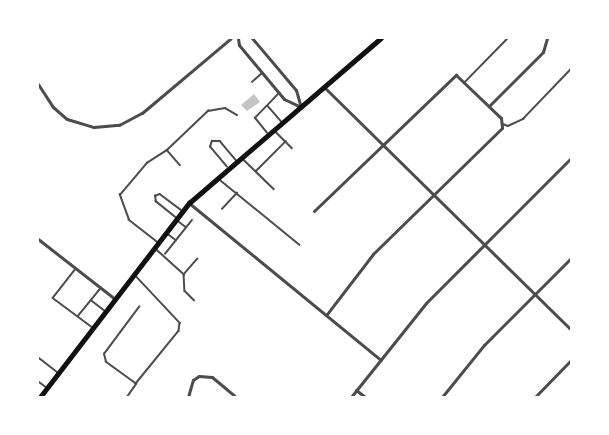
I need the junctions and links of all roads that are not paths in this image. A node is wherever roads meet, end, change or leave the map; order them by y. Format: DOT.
graph roads {
  1 [pos="231,38"];
  2 [pos="238,38"];
  3 [pos="252,38"];
  4 [pos="381,38"];
  5 [pos="508,38"];
  6 [pos="547,38"];
  7 [pos="571,69"];
  8 [pos="262,73"];
  9 [pos="252,82"];
  10 [pos="465,82"];
  11 [pos="38,84"];
  12 [pos="324,87"];
  13 [pos="279,92"];
  14 [pos="490,105"];
  15 [pos="268,106"];
  16 [pos="301,107"];
  17 [pos="237,115"];
  18 [pos="282,122"];
  19 [pos="503,124"];
  20 [pos="274,130"];
  21 [pos="268,134"];
  22 [pos="286,141"];
  23 [pos="382,145"];
  24 [pos="292,148"];
  25 [pos="167,150"];
  26 [pos="571,158"];
  27 [pos="239,159"];
  28 [pos="180,166"];
  29 [pos="228,168"];
  30 [pos="256,171"];
  31 [pos="218,177"];
  32 [pos="274,189"];
  33 [pos="237,193"];
  34 [pos="433,195"];
  35 [pos="189,203"];
  36 [pos="222,209"];
  37 [pos="182,211"];
  38 [pos="314,211"];
  39 [pos="176,219"];
  40 [pos="192,220"];
  41 [pos="186,227"];
  42 [pos="166,232"];
  43 [pos="38,239"];
  44 [pos="176,240"];
  45 [pos="300,245"];
  46 [pos="484,245"];
  47 [pos="155,247"];
  48 [pos="165,254"];
  49 [pos="571,258"];
  50 [pos="196,259"];
  51 [pos="76,268"];
  52 [pos="134,274"];
  53 [pos="184,274"];
  54 [pos="101,288"];
  55 [pos="534,295"];
  56 [pos="115,299"];
  57 [pos="91,300"];
  58 [pos="194,300"];
  59 [pos="139,307"];
  60 [pos="105,311"];
  61 [pos="326,314"];
  62 [pos="78,316"];
  63 [pos="93,328"];
  64 [pos="571,330"];
  65 [pos="38,357"];
  66 [pos="381,360"];
  67 [pos="571,360"];
  68 [pos="58,373"];
  69 [pos="38,380"];
  70 [pos="136,384"];
  71 [pos="47,388"];
  72 [pos="356,390"];
  73 [pos="40,397"];
  74 [pos="127,397"];
  75 [pos="188,397"];
  76 [pos="236,397"];
  77 [pos="351,397"];
  78 [pos="365,397"];
  79 [pos="442,397"];
  80 [pos="535,397"];
  1 -- 11 [label="street"];
  2 -- 8 [label="street"];
  3 -- 16 [label="street"];
  4 -- 12 [label="main road"];
  5 -- 10 [label="lane"];
  6 -- 14 [label="street"];
  7 -- 19 [label="lane"];
  8 -- 9 [label="lane"];
  8 -- 13 [label="street"];
  10 -- 14 [label="street"];
  10 -- 23 [label="street"];
  12 -- 16 [label="main road"];
  12 -- 23 [label="street"];
  13 -- 15 [label="lane"];
  13 -- 16 [label="street"];
  14 -- 19 [label="street"];
  15 -- 18 [label="lane"];
  15 -- 21 [label="lane"];
  16 -- 18 [label="main road"];
  17 -- 25 [label="lane"];
  18 -- 20 [label="main road"];
  19 -- 34 [label="street"];
  20 -- 21 [label="main road"];
  20 -- 22 [label="lane"];
  21 -- 27 [label="main road"];
  22 -- 24 [label="lane"];
  22 -- 30 [label="lane"];
  23 -- 34 [label="street"];
  23 -- 38 [label="street"];
  25 -- 28 [label="lane"];
  25 -- 47 [label="lane"];
  26 -- 46 [label="street"];
  27 -- 29 [label="main road"];
  27 -- 29 [label="lane"];
  27 -- 30 [label="lane"];
  29 -- 31 [label="main road"];
  30 -- 32 [label="lane"];
  31 -- 33 [label="lane"];
  31 -- 35 [label="main road"];
  33 -- 36 [label="lane"];
  33 -- 45 [label="lane"];
  34 -- 46 [label="street"];
  34 -- 61 [label="street"];
  35 -- 37 [label="main road"];
  35 -- 61 [label="street"];
  37 -- 39 [label="main road"];
  37 -- 39 [label="lane"];
  39 -- 41 [label="lane"];
  39 -- 42 [label="main road"];
  40 -- 41 [label="lane"];
  41 -- 44 [label="lane"];
  42 -- 44 [label="lane"];
  42 -- 47 [label="main road"];
  43 -- 51 [label="street"];
  44 -- 48 [label="lane"];
  46 -- 55 [label="street"];
  46 -- 66 [label="street"];
  47 -- 48 [label="lane"];
  47 -- 52 [label="main road"];
  48 -- 53 [label="lane"];
  49 -- 55 [label="street"];
  50 -- 53 [label="lane"];
  51 -- 54 [label="street"];
  51 -- 62 [label="lane"];
  52 -- 56 [label="main road"];
  52 -- 70 [label="lane"];
  53 -- 58 [label="lane"];
  54 -- 56 [label="street"];
  54 -- 57 [label="lane"];
  55 -- 64 [label="street"];
  55 -- 79 [label="street"];
  56 -- 60 [label="main road"];
  57 -- 60 [label="lane"];
  57 -- 62 [label="lane"];
  59 -- 70 [label="lane"];
  60 -- 63 [label="main road"];
  61 -- 66 [label="street"];
  62 -- 63 [label="lane"];
  63 -- 68 [label="main road"];
  65 -- 68 [label="lane"];
  66 -- 72 [label="street"];
  67 -- 80 [label="street"];
  68 -- 71 [label="main road"];
  69 -- 71 [label="lane"];
  70 -- 74 [label="lane"];
  71 -- 73 [label="main road"];
  72 -- 77 [label="street"];
  72 -- 78 [label="street"];
  75 -- 76 [label="street"];
}
